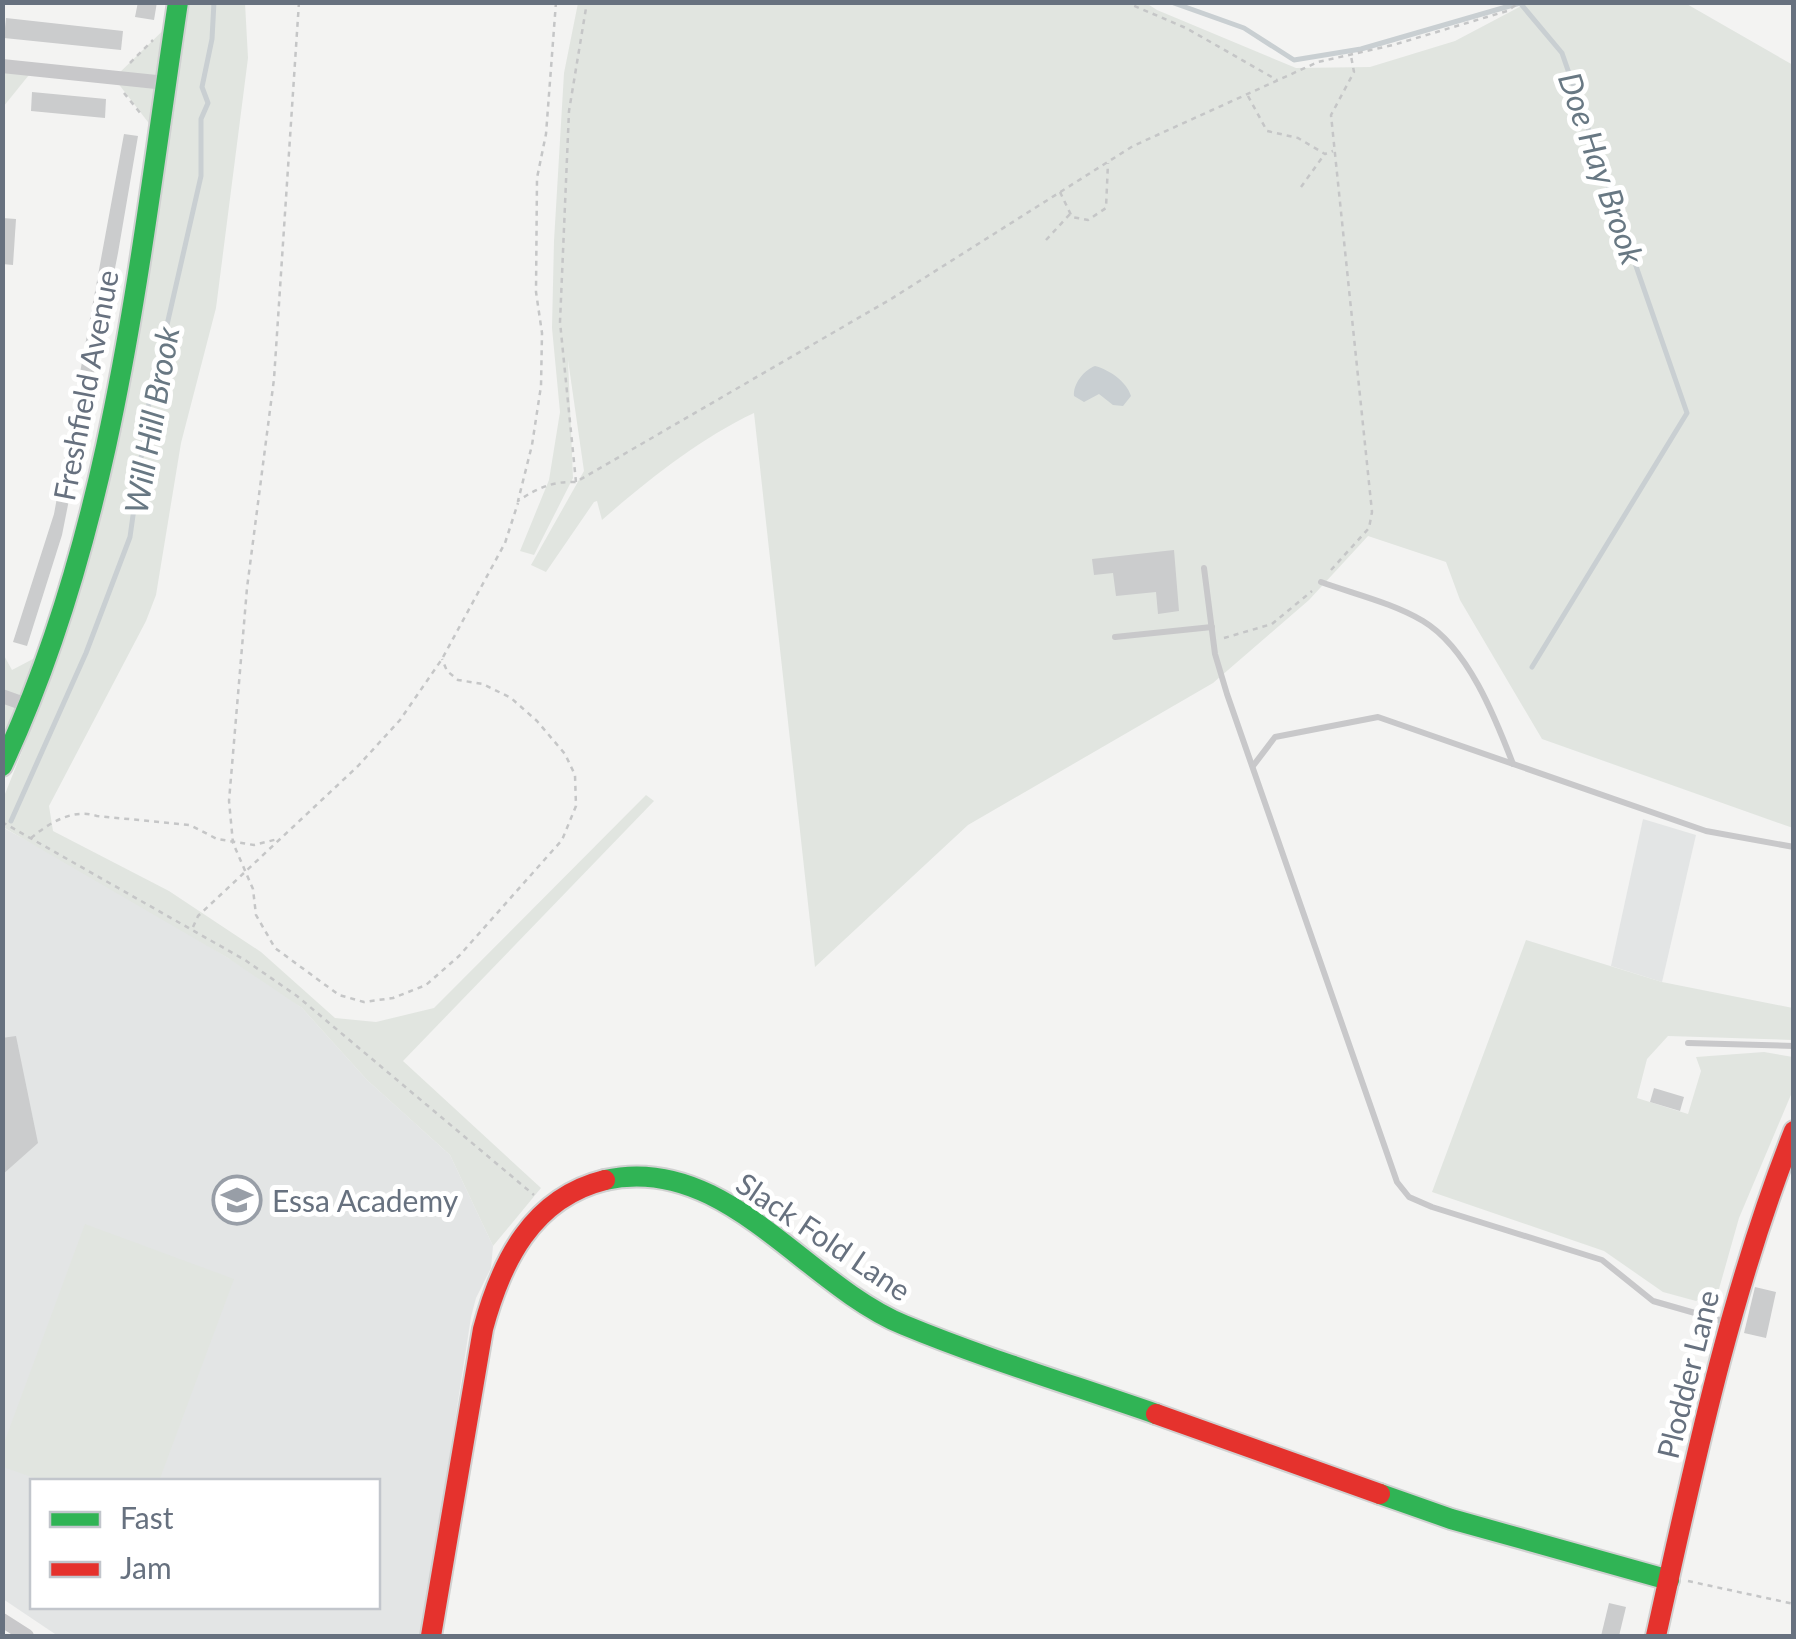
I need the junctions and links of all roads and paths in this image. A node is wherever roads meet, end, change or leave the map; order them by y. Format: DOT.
graph roads {
  1 [pos="299,2"];
  2 [pos="556,2"];
  3 [pos="587,2"];
  4 [pos="1125,2"];
  5 [pos="1520,2"];
  6 [pos="177,10"];
  7 [pos="1351,55"];
  8 [pos="2,66"];
  9 [pos="113,77"];
  10 [pos="1278,80"];
  11 [pos="166,82"];
  12 [pos="1247,94"];
  13 [pos="158,135"];
  14 [pos="1335,150"];
  15 [pos="1325,154"];
  16 [pos="1108,161"];
  17 [pos="1301,186"];
  18 [pos="1060,192"];
  19 [pos="1071,213"];
  20 [pos="1046,240"];
  21 [pos="576,482"];
  22 [pos="518,502"];
  23 [pos="1204,568"];
  24 [pos="1321,582"];
  25 [pos="1212,626"];
  26 [pos="1115,637"];
  27 [pos="1214,640"];
  28 [pos="442,659"];
  29 [pos="2,696"];
  30 [pos="30,706"];
  31 [pos="1513,765"];
  32 [pos="2,766"];
  33 [pos="1253,766"];
  34 [pos="2,822"];
  35 [pos="284,836"];
  36 [pos="32,838"];
  37 [pos="233,842"];
  38 [pos="1794,847"];
  39 [pos="246,874"];
  40 [pos="192,930"];
  41 [pos="1688,1043"];
  42 [pos="1794,1046"];
  43 [pos="1794,1131"];
  44 [pos="547,1205"];
  45 [pos="1729,1323"];
  46 [pos="1669,1579"];
  47 [pos="1794,1604"];
  48 [pos="2,1620"];
  49 [pos="27,1636"];
  50 [pos="431,1636"];
  51 [pos="1656,1636"];
  1 -- 37 [label="path"];
  2 -- 22 [label="path"];
  3 -- 21 [label="path"];
  4 -- 10 [label="path"];
  5 -- 7 [label="path"];
  6 -- 9 [label="path"];
  6 -- 11 [label="street, Freshfield Avenue"];
  7 -- 10 [label="path"];
  7 -- 14 [label="path"];
  8 -- 9 [label="street"];
  9 -- 11 [label="street"];
  9 -- 13 [label="path"];
  10 -- 12 [label="path"];
  11 -- 13 [label="street, Freshfield Avenue"];
  12 -- 15 [label="path"];
  12 -- 16 [label="path"];
  13 -- 30 [label="street, Freshfield Avenue"];
  14 -- 15 [label="path"];
  14 -- 24 [label="path"];
  15 -- 17 [label="path"];
  16 -- 18 [label="path"];
  16 -- 19 [label="path"];
  18 -- 19 [label="path"];
  18 -- 21 [label="path"];
  19 -- 20 [label="path"];
  21 -- 22 [label="path"];
  22 -- 28 [label="path"];
  23 -- 25 [label="lane"];
  24 -- 27 [label="path"];
  24 -- 31 [label="lane"];
  25 -- 26 [label="lane"];
  25 -- 27 [label="lane"];
  27 -- 33 [label="lane"];
  28 -- 35 [label="path"];
  28 -- 39 [label="path"];
  29 -- 30 [label="street"];
  30 -- 32 [label="street, Freshfield Avenue"];
  31 -- 33 [label="lane"];
  31 -- 38 [label="lane"];
  33 -- 45 [label="lane"];
  34 -- 36 [label="path"];
  35 -- 37 [label="path"];
  35 -- 39 [label="path"];
  36 -- 37 [label="path"];
  36 -- 40 [label="path"];
  37 -- 39 [label="path"];
  39 -- 40 [label="path"];
  40 -- 44 [label="path"];
  41 -- 42 [label="lane"];
  43 -- 45 [label="street, Plodder Lane"];
  44 -- 46 [label="street, Slack Fold Lane"];
  44 -- 50 [label="street"];
  45 -- 46 [label="street, Plodder Lane"];
  46 -- 47 [label="path"];
  46 -- 51 [label="street, Plodder Lane"];
  48 -- 49 [label="street"];
}
